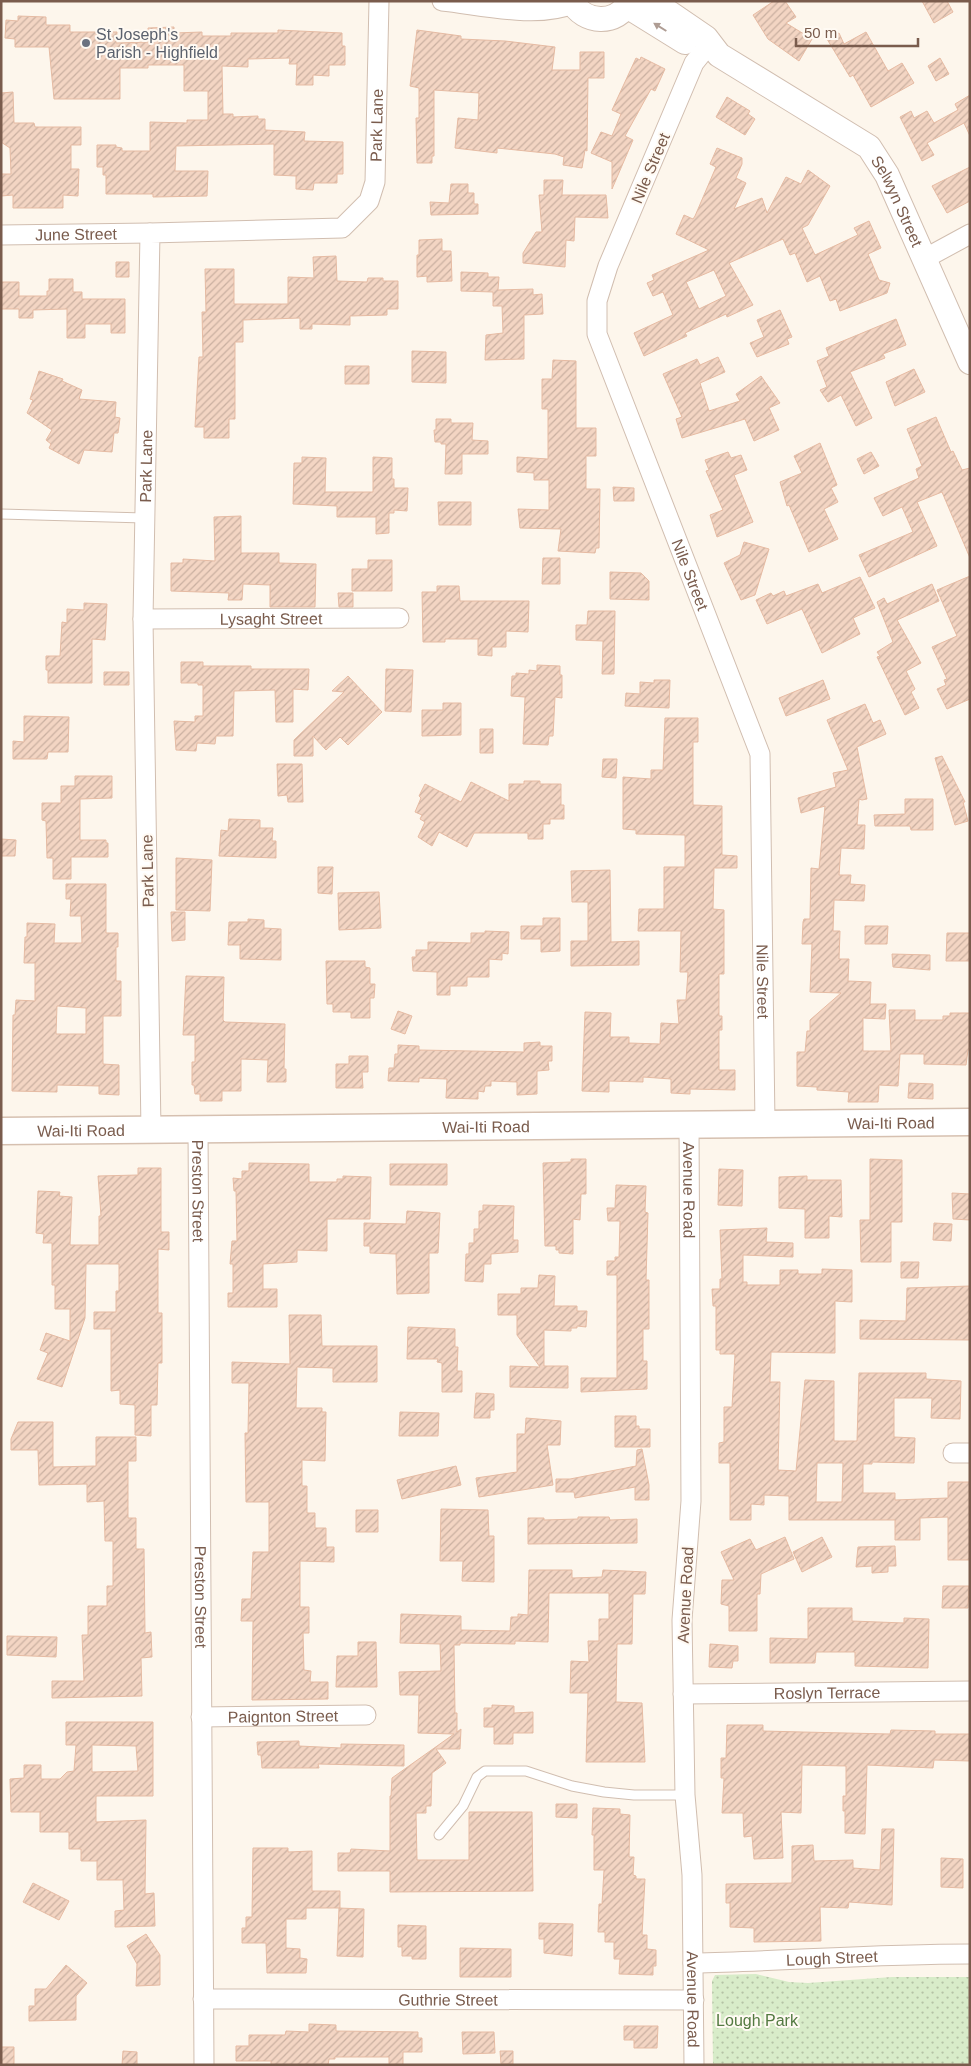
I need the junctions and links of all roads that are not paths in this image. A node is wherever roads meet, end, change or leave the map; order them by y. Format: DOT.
graph roads {
  1 [pos="379,1"];
  2 [pos="442,1"];
  3 [pos="652,1"];
  4 [pos="572,2"];
  5 [pos="628,4"];
  6 [pos="710,54"];
  7 [pos="150,233"];
  8 [pos="970,234"];
  9 [pos="1,235"];
  10 [pos="924,259"];
  11 [pos="970,362"];
  12 [pos="1,514"];
  13 [pos="144,518"];
  14 [pos="399,618"];
  15 [pos="143,619"];
  16 [pos="970,1122"];
  17 [pos="765,1124"];
  18 [pos="689,1125"];
  19 [pos="198,1129"];
  20 [pos="151,1130"];
  21 [pos="1,1131"];
  22 [pos="970,1691"];
  23 [pos="683,1694"];
  24 [pos="201,1716"];
  25 [pos="366,1716"];
  26 [pos="685,1795"];
  27 [pos="439,1834"];
  28 [pos="970,1954"];
  29 [pos="693,1964"];
  30 [pos="203,1999"];
  31 [pos="694,2000"];
  32 [pos="204,2065"];
  33 [pos="694,2065"];
  1 -- 7 [label="street, Park Lane"];
  2 -- 4 [label="street"];
  3 -- 6 [label="street, Selwyn Street"];
  4 -- 5 [label="street"];
  6 -- 5 [label="street, Selwyn Street, one-way"];
  6 -- 10 [label="street, Selwyn Street"];
  6 -- 17 [label="street, Nile Street"];
  7 -- 9 [label="street, June Street"];
  7 -- 13 [label="street, Park Lane"];
  8 -- 10 [label="street"];
  10 -- 11 [label="street, Selwyn Street"];
  12 -- 13 [label="lane"];
  13 -- 15 [label="street, Park Lane"];
  14 -- 15 [label="street, Lysaght Street"];
  15 -- 20 [label="street, Park Lane"];
  16 -- 17 [label="main road, Wai-Iti Road"];
  17 -- 18 [label="main road, Wai-Iti Road"];
  18 -- 19 [label="main road, Wai-Iti Road"];
  18 -- 23 [label="street, Avenue Road"];
  19 -- 20 [label="main road, Wai-Iti Road"];
  19 -- 24 [label="street, Preston Street"];
  20 -- 21 [label="main road, Wai-Iti Road"];
  22 -- 23 [label="street, Roslyn Terrace"];
  23 -- 26 [label="street, Avenue Road"];
  24 -- 25 [label="street, Paignton Street"];
  24 -- 30 [label="street, Preston Street"];
  26 -- 27 [label="lane"];
  26 -- 29 [label="street, Avenue Road"];
  28 -- 29 [label="street, Lough Street"];
  29 -- 31 [label="street, Avenue Road"];
  30 -- 31 [label="street, Guthrie Street"];
  30 -- 32 [label="street, Preston Street"];
  31 -- 33 [label="street, Avenue Road"];
}
